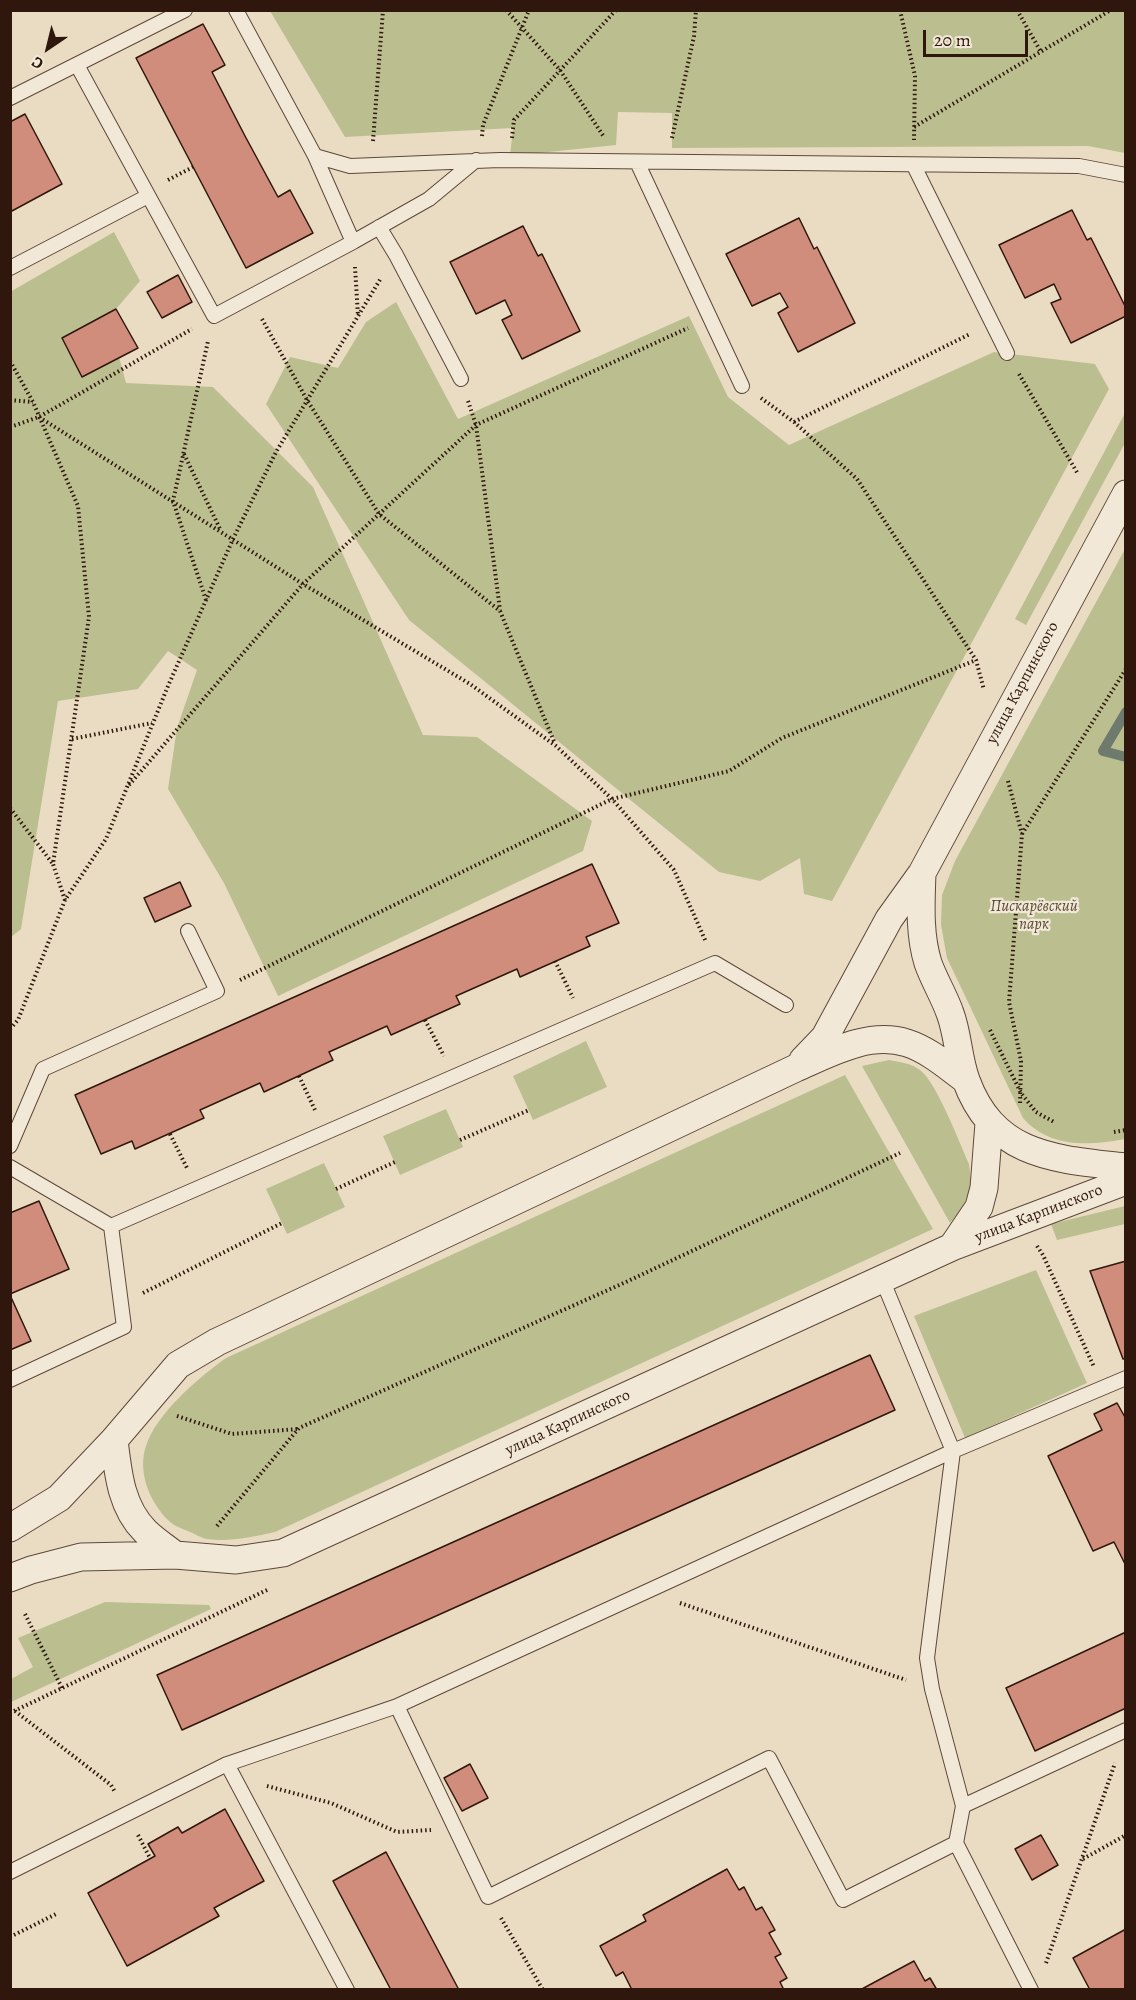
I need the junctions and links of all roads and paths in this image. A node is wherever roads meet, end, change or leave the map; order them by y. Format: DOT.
graph roads {
  1 [pos="185,10"];
  2 [pos="236,10"];
  3 [pos="382,10"];
  4 [pos="506,10"];
  5 [pos="530,10"];
  6 [pos="616,10"];
  7 [pos="696,10"];
  8 [pos="900,10"];
  9 [pos="1017,10"];
  10 [pos="1111,10"];
  11 [pos="522,29"];
  12 [pos="1041,52"];
  13 [pos="77,65"];
  14 [pos="560,70"];
  15 [pos="10,98"];
  16 [pos="914,127"];
  17 [pos="315,156"];
  18 [pos="479,160"];
  19 [pos="509,161"];
  20 [pos="621,162"];
  21 [pos="637,162"];
  22 [pos="666,163"];
  23 [pos="371,166"];
  24 [pos="914,166"];
  25 [pos="193,167"];
  26 [pos="1125,175"];
  27 [pos="171,179"];
  28 [pos="148,195"];
  29 [pos="379,228"];
  30 [pos="353,242"];
  31 [pos="396,255"];
  32 [pos="10,268"];
  33 [pos="250,297"];
  34 [pos="214,316"];
  35 [pos="358,317"];
  36 [pos="711,318"];
  37 [pos="992,323"];
  38 [pos="1007,353"];
  39 [pos="10,361"];
  40 [pos="461,379"];
  41 [pos="742,386"];
  42 [pos="10,400"];
  43 [pos="307,400"];
  44 [pos="33,402"];
  45 [pos="39,417"];
  46 [pos="795,422"];
  47 [pos="476,425"];
  48 [pos="10,428"];
  49 [pos="184,454"];
  50 [pos="1078,474"];
  51 [pos="1125,494"];
  52 [pos="173,501"];
  53 [pos="379,514"];
  54 [pos="221,531"];
  55 [pos="233,539"];
  56 [pos="303,584"];
  57 [pos="206,600"];
  58 [pos="500,611"];
  59 [pos="976,660"];
  60 [pos="1125,669"];
  61 [pos="153,723"];
  62 [pos="995,735"];
  63 [pos="71,739"];
  64 [pos="556,746"];
  65 [pos="127,787"];
  66 [pos="612,799"];
  67 [pos="10,808"];
  68 [pos="1022,834"];
  69 [pos="53,864"];
  70 [pos="922,873"];
  71 [pos="64,900"];
  72 [pos="188,931"];
  73 [pos="555,962"];
  74 [pos="715,963"];
  75 [pos="217,991"];
  76 [pos="786,1005"];
  77 [pos="425,1020"];
  78 [pos="584,1020"];
  79 [pos="10,1029"];
  80 [pos="990,1030"];
  81 [pos="796,1068"];
  82 [pos="298,1076"];
  83 [pos="454,1077"];
  84 [pos="966,1080"];
  85 [pos="1021,1092"];
  86 [pos="529,1110"];
  87 [pos="989,1122"];
  88 [pos="1064,1126"];
  89 [pos="1125,1130"];
  90 [pos="326,1133"];
  91 [pos="1108,1133"];
  92 [pos="170,1134"];
  93 [pos="460,1140"];
  94 [pos="1020,1145"];
  95 [pos="10,1146"];
  96 [pos="900,1153"];
  97 [pos="395,1162"];
  98 [pos="10,1167"];
  99 [pos="1125,1167"];
  100 [pos="1125,1181"];
  101 [pos="197,1189"];
  102 [pos="336,1189"];
  103 [pos="1019,1221"];
  104 [pos="282,1223"];
  105 [pos="111,1226"];
  106 [pos="952,1247"];
  107 [pos="882,1279"];
  108 [pos="121,1304"];
  109 [pos="1125,1378"];
  110 [pos="10,1380"];
  111 [pos="1103,1388"];
  112 [pos="144,1405"];
  113 [pos="299,1428"];
  114 [pos="114,1440"];
  115 [pos="953,1451"];
  116 [pos="10,1528"];
  117 [pos="183,1556"];
  118 [pos="10,1578"];
  119 [pos="275,1586"];
  120 [pos="647,1592"];
  121 [pos="25,1614"];
  122 [pos="62,1689"];
  123 [pos="932,1689"];
  124 [pos="397,1706"];
  125 [pos="13,1712"];
  126 [pos="1125,1730"];
  127 [pos="1118,1757"];
  128 [pos="231,1771"];
  129 [pos="963,1806"];
  130 [pos="127,1814"];
  131 [pos="456,1829"];
  132 [pos="1125,1835"];
  133 [pos="956,1843"];
  134 [pos="1082,1859"];
  135 [pos="10,1872"];
  136 [pos="488,1897"];
  137 [pos="56,1914"];
  138 [pos="10,1937"];
  139 [pos="1045,1968"];
  140 [pos="347,1989"];
  141 [pos="544,1989"];
  142 [pos="1031,1989"];
  1 -- 13 [label="lane"];
  2 -- 17 [label="lane"];
  3 -- 23 [label="path"];
  4 -- 11 [label="path"];
  5 -- 11 [label="path"];
  6 -- 14 [label="path"];
  7 -- 22 [label="path"];
  8 -- 16 [label="path"];
  9 -- 12 [label="path"];
  10 -- 12 [label="path"];
  11 -- 14 [label="path"];
  11 -- 18 [label="path"];
  12 -- 16 [label="path"];
  13 -- 15 [label="lane"];
  13 -- 28 [label="lane"];
  14 -- 19 [label="path"];
  14 -- 20 [label="path"];
  16 -- 24 [label="path"];
  17 -- 23 [label="lane"];
  17 -- 30 [label="lane"];
  18 -- 19 [label="lane"];
  18 -- 23 [label="lane"];
  18 -- 29 [label="lane"];
  19 -- 20 [label="lane"];
  20 -- 21 [label="lane"];
  21 -- 22 [label="lane"];
  21 -- 36 [label="lane"];
  22 -- 24 [label="lane"];
  24 -- 26 [label="lane"];
  24 -- 37 [label="lane"];
  25 -- 27 [label="path"];
  28 -- 32 [label="lane"];
  28 -- 34 [label="lane"];
  29 -- 30 [label="lane"];
  29 -- 31 [label="lane"];
  30 -- 33 [label="lane"];
  30 -- 35 [label="path"];
  31 -- 35 [label="path"];
  31 -- 40 [label="lane"];
  33 -- 34 [label="lane"];
  33 -- 43 [label="path"];
  34 -- 45 [label="path"];
  34 -- 49 [label="path"];
  35 -- 43 [label="path"];
  36 -- 41 [label="lane"];
  36 -- 47 [label="path"];
  37 -- 38 [label="lane"];
  37 -- 46 [label="path"];
  38 -- 50 [label="path"];
  39 -- 44 [label="path"];
  40 -- 47 [label="path"];
  41 -- 46 [label="path"];
  42 -- 44 [label="path"];
  43 -- 53 [label="path"];
  43 -- 55 [label="path"];
  44 -- 45 [label="path"];
  45 -- 48 [label="path"];
  45 -- 52 [label="path"];
  45 -- 63 [label="path"];
  46 -- 59 [label="path"];
  47 -- 53 [label="path"];
  47 -- 58 [label="path"];
  49 -- 52 [label="path"];
  49 -- 54 [label="path"];
  51 -- 62 [label="street, улица Карпинского"];
  52 -- 54 [label="path"];
  52 -- 57 [label="path"];
  53 -- 56 [label="path"];
  53 -- 58 [label="path"];
  54 -- 55 [label="path"];
  55 -- 56 [label="path"];
  55 -- 57 [label="path"];
  56 -- 64 [label="path"];
  56 -- 65 [label="path"];
  57 -- 61 [label="path"];
  58 -- 64 [label="path"];
  59 -- 62 [label="path"];
  59 -- 66 [label="path"];
  60 -- 68 [label="path"];
  61 -- 63 [label="path"];
  61 -- 65 [label="path"];
  62 -- 68 [label="path"];
  62 -- 70 [label="street, улица Карпинского"];
  63 -- 69 [label="path"];
  64 -- 66 [label="path"];
  65 -- 71 [label="path"];
  66 -- 74 [label="path"];
  66 -- 75 [label="path"];
  67 -- 69 [label="path"];
  68 -- 85 [label="path"];
  69 -- 71 [label="path"];
  70 -- 81 [label="street, улица Карпинского"];
  70 -- 84 [label="street, улица Карпинского"];
  71 -- 79 [label="path"];
  72 -- 75 [label="lane"];
  73 -- 78 [label="path"];
  74 -- 76 [label="lane"];
  74 -- 78 [label="lane"];
  75 -- 95 [label="lane"];
  77 -- 83 [label="path"];
  78 -- 83 [label="lane"];
  80 -- 85 [label="path"];
  81 -- 84 [label="street, улица Карпинского"];
  81 -- 112 [label="street, улица Карпинского"];
  82 -- 90 [label="path"];
  83 -- 90 [label="lane"];
  84 -- 87 [label="street"];
  85 -- 88 [label="path"];
  85 -- 94 [label="path"];
  86 -- 93 [label="path"];
  87 -- 94 [label="street, улица Карпинского"];
  87 -- 106 [label="street, улица Карпинского"];
  89 -- 91 [label="path"];
  90 -- 101 [label="lane"];
  92 -- 101 [label="path"];
  94 -- 99 [label="street, улица Карпинского"];
  96 -- 113 [label="path"];
  97 -- 102 [label="path"];
  98 -- 105 [label="lane"];
  100 -- 103 [label="street, улица Карпинского"];
  101 -- 105 [label="lane"];
  103 -- 106 [label="street, улица Карпинского"];
  103 -- 111 [label="path"];
  104 -- 108 [label="path"];
  105 -- 108 [label="lane"];
  106 -- 107 [label="street, улица Карпинского"];
  107 -- 115 [label="lane"];
  107 -- 117 [label="street, улица Карпинского"];
  108 -- 110 [label="lane"];
  109 -- 111 [label="lane"];
  111 -- 115 [label="lane"];
  112 -- 113 [label="path"];
  112 -- 114 [label="street, улица Карпинского"];
  113 -- 117 [label="path"];
  114 -- 116 [label="street, улица Карпинского"];
  114 -- 117 [label="street"];
  115 -- 120 [label="lane"];
  115 -- 123 [label="lane"];
  117 -- 118 [label="street, улица Карпинского"];
  119 -- 122 [label="path"];
  120 -- 123 [label="path"];
  120 -- 124 [label="lane"];
  121 -- 122 [label="path"];
  122 -- 125 [label="path"];
  123 -- 129 [label="lane"];
  124 -- 128 [label="lane"];
  124 -- 131 [label="lane"];
  125 -- 130 [label="path"];
  126 -- 129 [label="lane"];
  127 -- 134 [label="path"];
  128 -- 130 [label="lane"];
  128 -- 131 [label="path"];
  128 -- 140 [label="lane"];
  129 -- 133 [label="lane"];
  130 -- 135 [label="lane"];
  131 -- 136 [label="lane"];
  132 -- 134 [label="path"];
  133 -- 136 [label="lane"];
  133 -- 142 [label="lane"];
  134 -- 139 [label="path"];
  136 -- 141 [label="path"];
  137 -- 138 [label="path"];
}
